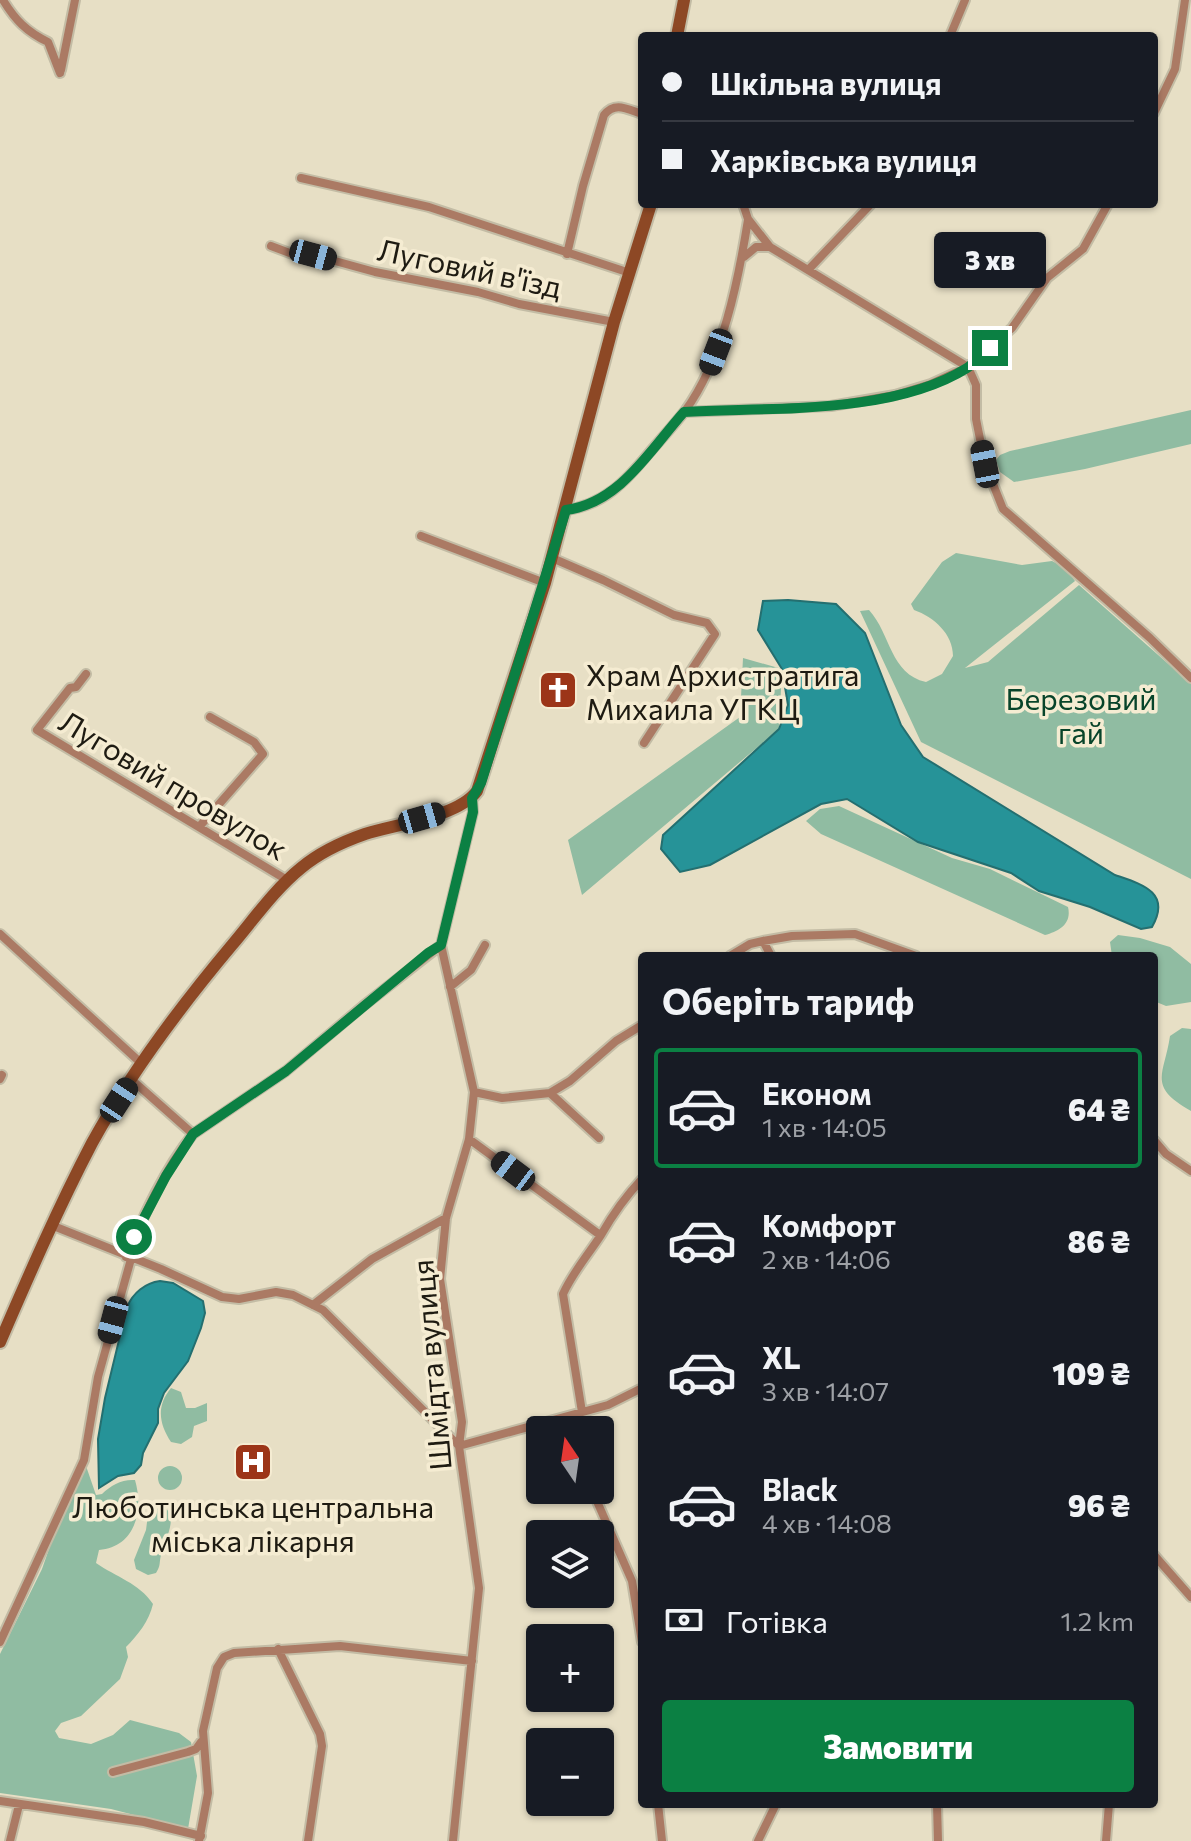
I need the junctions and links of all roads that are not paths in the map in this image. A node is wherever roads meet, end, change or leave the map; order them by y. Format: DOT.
graph roads {
  1 [pos="3,0"];
  2 [pos="75,0"];
  3 [pos="684,0"];
  4 [pos="965,0"];
  5 [pos="1185,0"];
  6 [pos="678,32"];
  7 [pos="952,32"];
  8 [pos="1158,105"];
  9 [pos="638,113"];
  10 [pos="301,178"];
  11 [pos="650,208"];
  12 [pos="744,208"];
  13 [pos="867,208"];
  14 [pos="1106,208"];
  15 [pos="748,219"];
  16 [pos="271,246"];
  17 [pos="770,247"];
  18 [pos="567,254"];
  19 [pos="741,261"];
  20 [pos="809,269"];
  21 [pos="630,273"];
  22 [pos="614,322"];
  23 [pos="968,367"];
  24 [pos="684,412"];
  25 [pos="566,510"];
  26 [pos="421,536"];
  27 [pos="552,558"];
  28 [pos="545,583"];
  29 [pos="86,674"];
  30 [pos="1191,678"];
  31 [pos="210,717"];
  32 [pos="644,743"];
  33 [pos="472,798"];
  34 [pos="199,827"];
  35 [pos="287,880"];
  36 [pos="0,934"];
  37 [pos="763,941"];
  38 [pos="441,945"];
  39 [pos="485,945"];
  40 [pos="737,952"];
  41 [pos="769,952"];
  42 [pos="905,952"];
  43 [pos="450,987"];
  44 [pos="638,1030"];
  45 [pos="142,1064"];
  46 [pos="132,1080"];
  47 [pos="474,1092"];
  48 [pos="550,1093"];
  49 [pos="193,1134"];
  50 [pos="599,1138"];
  51 [pos="469,1139"];
  52 [pos="1158,1145"];
  53 [pos="1191,1171"];
  54 [pos="638,1183"];
  55 [pos="446,1218"];
  56 [pos="51,1225"];
  57 [pos="600,1235"];
  58 [pos="128,1258"];
  59 [pos="313,1305"];
  60 [pos="1,1336"];
  61 [pos="638,1390"];
  62 [pos="582,1412"];
  63 [pos="568,1416"];
  64 [pos="526,1428"];
  65 [pos="459,1446"];
  66 [pos="598,1504"];
  67 [pos="1158,1560"];
  68 [pos="638,1580"];
  69 [pos="632,1581"];
  70 [pos="1191,1597"];
  71 [pos="638,1618"];
  72 [pos="0,1642"];
  73 [pos="278,1649"];
  74 [pos="472,1661"];
  75 [pos="202,1741"];
  76 [pos="113,1772"];
  77 [pos="0,1801"];
  78 [pos="19,1805"];
  79 [pos="658,1808"];
  80 [pos="773,1808"];
  81 [pos="937,1808"];
  82 [pos="1109,1808"];
  83 [pos="200,1839"];
  84 [pos="10,1841"];
  85 [pos="308,1841"];
  86 [pos="453,1841"];
  87 [pos="662,1841"];
  88 [pos="758,1841"];
  89 [pos="938,1841"];
  90 [pos="1106,1841"];
  1 -- 2 [label="street"];
  3 -- 6 [label="street"];
  4 -- 7 [label="street"];
  5 -- 8 [label="street"];
  9 -- 18 [label="street"];
  10 -- 18 [label="street"];
  11 -- 21 [label="street"];
  12 -- 15 [label="street"];
  13 -- 20 [label="street"];
  14 -- 23 [label="street"];
  15 -- 17 [label="street"];
  15 -- 19 [label="street"];
  16 -- 22 [label="street, Луговий в'їзд"];
  17 -- 19 [label="street"];
  17 -- 20 [label="street"];
  18 -- 21 [label="street"];
  19 -- 24 [label="street"];
  20 -- 23 [label="street"];
  21 -- 22 [label="street"];
  22 -- 25 [label="street"];
  23 -- 24 [label="street"];
  23 -- 30 [label="street"];
  24 -- 25 [label="street"];
  25 -- 27 [label="street"];
  26 -- 28 [label="street"];
  27 -- 28 [label="street"];
  27 -- 32 [label="street"];
  28 -- 33 [label="street"];
  29 -- 34 [label="street, Луговий провулок"];
  31 -- 34 [label="street"];
  33 -- 35 [label="street"];
  33 -- 38 [label="street, Шмідта вулиця"];
  34 -- 35 [label="street, Луговий провулок"];
  35 -- 45 [label="street"];
  36 -- 45 [label="street"];
  37 -- 40 [label="street"];
  37 -- 41 [label="street"];
  37 -- 42 [label="street"];
  38 -- 43 [label="street, Шмідта вулиця"];
  38 -- 49 [label="street"];
  39 -- 43 [label="street"];
  43 -- 47 [label="street, Шмідта вулиця"];
  44 -- 48 [label="street"];
  45 -- 46 [label="street"];
  46 -- 49 [label="street"];
  46 -- 56 [label="street"];
  47 -- 48 [label="street"];
  47 -- 51 [label="street, Шмідта вулиця"];
  48 -- 50 [label="street"];
  49 -- 58 [label="street"];
  51 -- 55 [label="street, Шмідта вулиця"];
  51 -- 57 [label="street"];
  52 -- 53 [label="street"];
  54 -- 57 [label="street"];
  55 -- 59 [label="street"];
  55 -- 65 [label="street, Шмідта вулиця"];
  56 -- 58 [label="street"];
  56 -- 60 [label="street"];
  57 -- 62 [label="street"];
  58 -- 59 [label="street"];
  58 -- 72 [label="street"];
  59 -- 65 [label="street"];
  61 -- 62 [label="street"];
  62 -- 63 [label="street"];
  64 -- 65 [label="street"];
  65 -- 74 [label="street, Шмідта вулиця"];
  66 -- 69 [label="street"];
  67 -- 70 [label="street"];
  68 -- 69 [label="street"];
  69 -- 71 [label="street"];
  73 -- 74 [label="street"];
  73 -- 75 [label="street"];
  73 -- 85 [label="street"];
  74 -- 86 [label="street, Шмідта вулиця"];
  75 -- 76 [label="street"];
  75 -- 83 [label="street"];
  77 -- 78 [label="street"];
  78 -- 83 [label="street"];
  78 -- 84 [label="street"];
  79 -- 87 [label="street"];
  80 -- 88 [label="street"];
  81 -- 89 [label="street"];
  82 -- 90 [label="street"];
}
